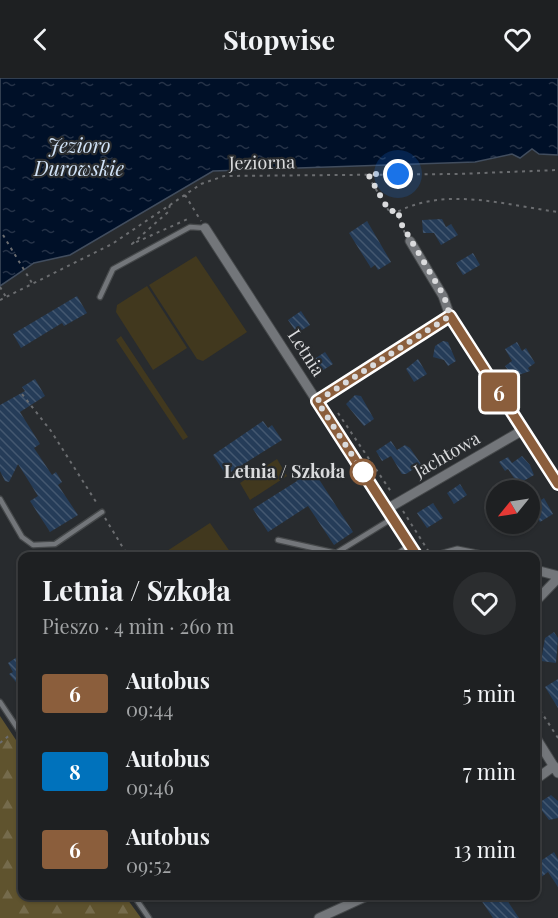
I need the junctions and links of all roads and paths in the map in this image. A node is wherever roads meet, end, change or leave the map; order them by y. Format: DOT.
graph roads {
  1 [pos="558,170"];
  2 [pos="368,174"];
  3 [pos="184,195"];
  4 [pos="170,205"];
  5 [pos="399,211"];
  6 [pos="558,212"];
  7 [pos="196,214"];
  8 [pos="190,227"];
  9 [pos="205,228"];
  10 [pos="3,235"];
  11 [pos="410,241"];
  12 [pos="32,283"];
  13 [pos="0,288"];
  14 [pos="6,297"];
  15 [pos="100,297"];
  16 [pos="0,300"];
  17 [pos="450,316"];
  18 [pos="22,394"];
  19 [pos="326,395"];
  20 [pos="317,401"];
  21 [pos="523,430"];
  22 [pos="558,484"];
  23 [pos="0,499"];
  24 [pos="398,503"];
  25 [pos="387,509"];
  26 [pos="102,512"];
  27 [pos="393,518"];
  28 [pos="279,540"];
  29 [pos="411,548"];
  30 [pos="126,552"];
  31 [pos="332,552"];
  32 [pos="338,552"];
  33 [pos="404,552"];
  34 [pos="414,552"];
  35 [pos="429,552"];
  36 [pos="540,571"];
  37 [pos="558,577"];
  38 [pos="540,597"];
  39 [pos="0,702"];
  40 [pos="540,710"];
  41 [pos="18,729"];
  42 [pos="11,734"];
  43 [pos="558,738"];
  44 [pos="0,744"];
  45 [pos="540,744"];
  46 [pos="556,769"];
  47 [pos="540,777"];
  48 [pos="137,900"];
  49 [pos="358,900"];
  50 [pos="149,918"];
  51 [pos="319,918"];
  1 -- 2 [label="path, Jeziorna"];
  2 -- 3 [label="path, Jeziorna"];
  2 -- 5 [label="path"];
  3 -- 4 [label="path, Jeziorna"];
  3 -- 7 [label="path"];
  4 -- 8 [label="path"];
  4 -- 12 [label="path, Jeziorna"];
  5 -- 6 [label="path"];
  5 -- 11 [label="path"];
  8 -- 9 [label="lane"];
  8 -- 15 [label="lane"];
  9 -- 20 [label="street, Letnia"];
  10 -- 12 [label="path"];
  11 -- 17 [label="street"];
  12 -- 14 [label="path, Jeziorna"];
  13 -- 14 [label="path"];
  14 -- 16 [label="path, Jeziorna"];
  17 -- 19 [label="street"];
  17 -- 21 [label="street"];
  18 -- 26 [label="path"];
  19 -- 20 [label="street"];
  19 -- 24 [label="path"];
  20 -- 25 [label="street, Letnia"];
  21 -- 22 [label="street"];
  21 -- 24 [label="street, Jachtowa"];
  23 -- 26 [label="lane"];
  24 -- 25 [label="street, Jachtowa"];
  24 -- 35 [label="path"];
  25 -- 27 [label="street, Letnia"];
  26 -- 30 [label="path"];
  27 -- 29 [label="street, Letnia"];
  27 -- 32 [label="lane"];
  28 -- 31 [label="lane"];
  29 -- 33 [label="street"];
  29 -- 34 [label="street, Letnia"];
  36 -- 37 [label="street"];
  37 -- 38 [label="street"];
  39 -- 41 [label="lane"];
  40 -- 43 [label="path"];
  42 -- 44 [label="path"];
  45 -- 46 [label="street"];
  46 -- 47 [label="street"];
  48 -- 50 [label="lane"];
  49 -- 51 [label="street"];
}
